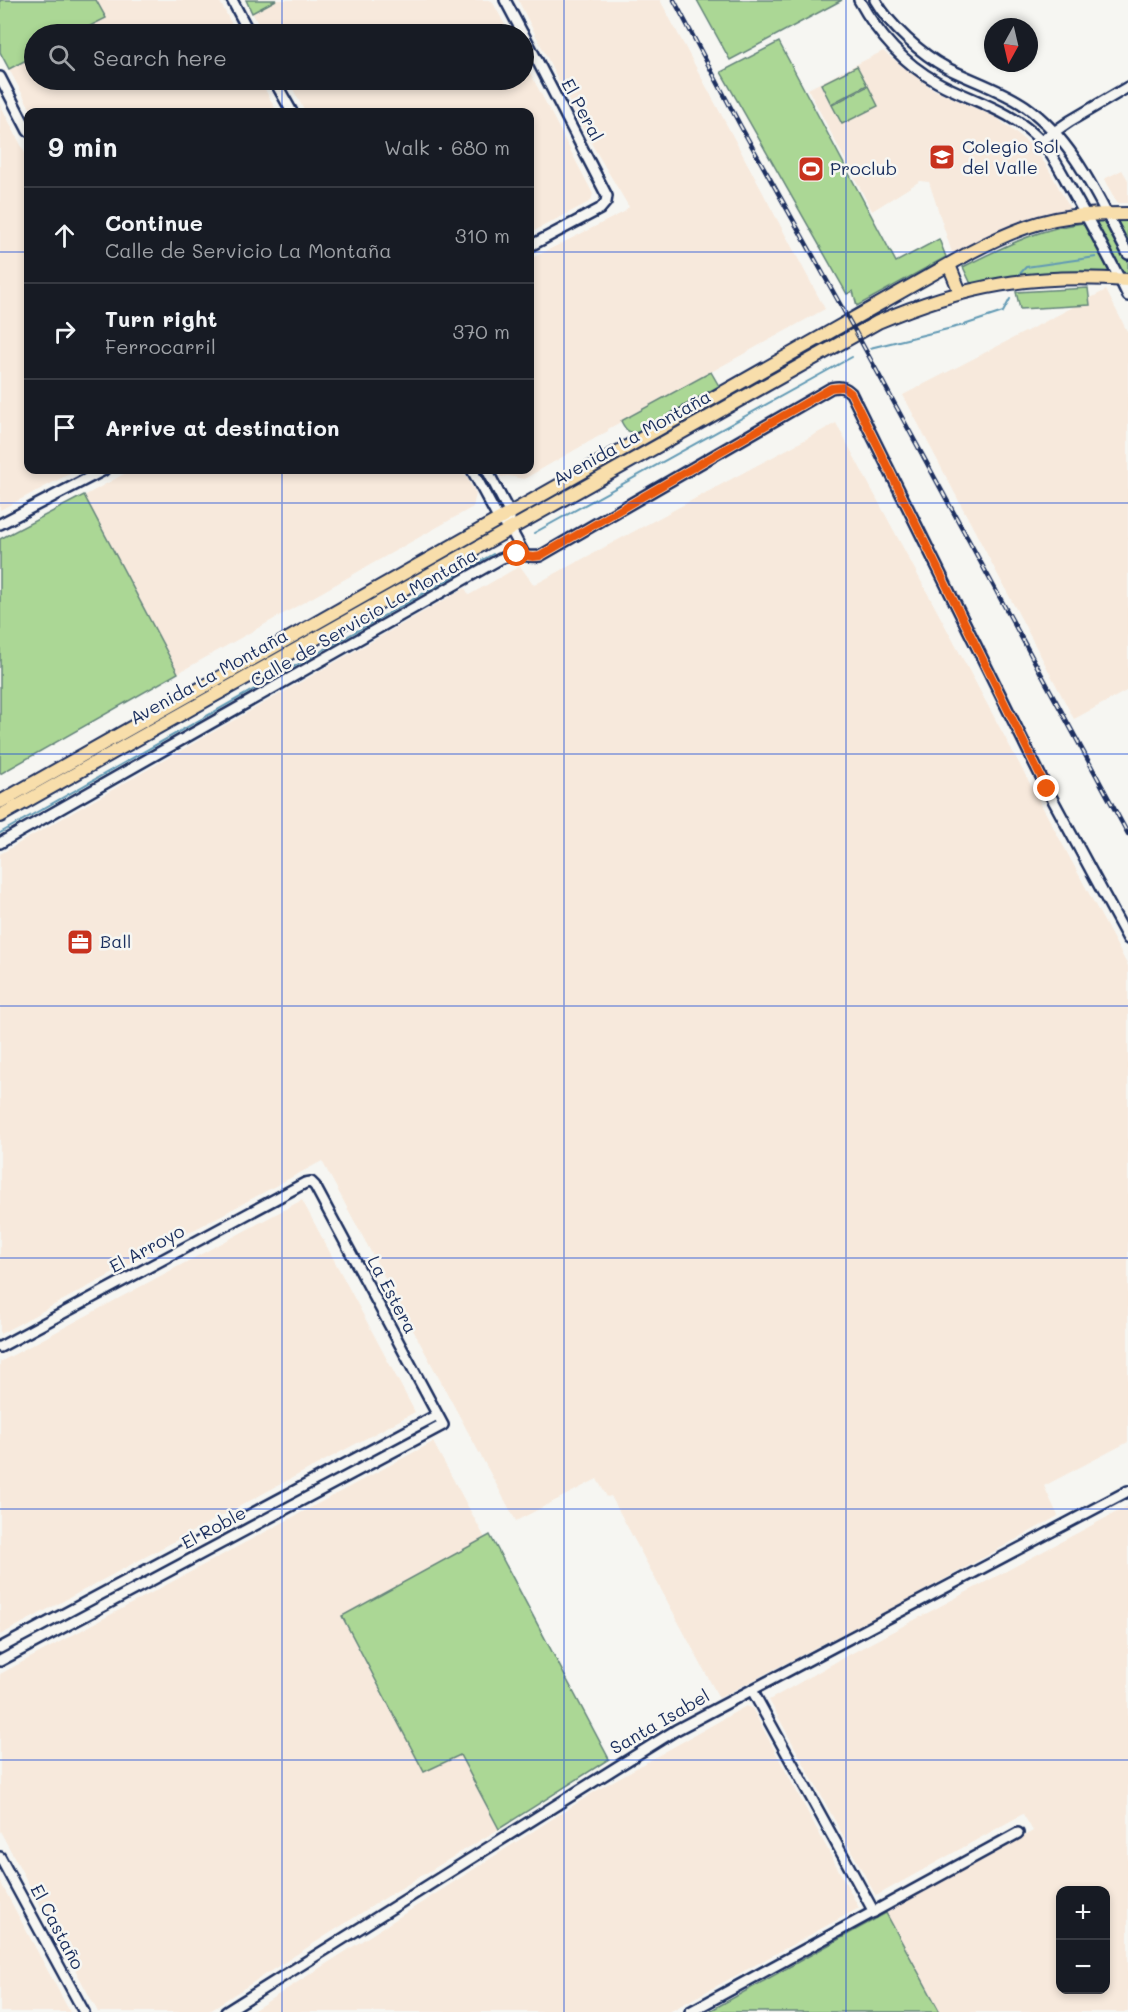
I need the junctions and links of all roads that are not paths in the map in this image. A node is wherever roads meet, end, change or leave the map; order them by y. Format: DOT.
graph roads {
  1 [pos="232,0"];
  2 [pos="505,0"];
  3 [pos="859,0"];
  4 [pos="875,0"];
  5 [pos="245,24"];
  6 [pos="518,24"];
  7 [pos="534,54"];
  8 [pos="0,77"];
  9 [pos="1128,87"];
  10 [pos="280,90"];
  11 [pos="290,108"];
  12 [pos="24,123"];
  13 [pos="1055,130"];
  14 [pos="1041,141"];
  15 [pos="1085,214"];
  16 [pos="1107,214"];
  17 [pos="1128,214"];
  18 [pos="534,244"];
  19 [pos="1128,254"];
  20 [pos="949,265"];
  21 [pos="1124,279"];
  22 [pos="960,292"];
  23 [pos="1128,296"];
  24 [pos="96,474"];
  25 [pos="475,474"];
  26 [pos="488,474"];
  27 [pos="504,517"];
  28 [pos="0,524"];
  29 [pos="510,528"];
  30 [pos="524,554"];
  31 [pos="0,801"];
  32 [pos="0,816"];
  33 [pos="0,843"];
  34 [pos="1128,939"];
  35 [pos="311,1182"];
  36 [pos="0,1347"];
  37 [pos="437,1414"];
  38 [pos="443,1425"];
  39 [pos="1128,1491"];
  40 [pos="28,1632"];
  41 [pos="34,1642"];
  42 [pos="0,1648"];
  43 [pos="0,1661"];
  44 [pos="752,1690"];
  45 [pos="1018,1833"];
  46 [pos="0,1857"];
  47 [pos="873,1912"];
  48 [pos="84,2012"];
  49 [pos="226,2012"];
  50 [pos="690,2012"];
  1 -- 5 [label="street"];
  2 -- 6 [label="street, El Peral"];
  3 -- 14 [label="street"];
  4 -- 13 [label="street"];
  7 -- 18 [label="street, El Peral"];
  8 -- 12 [label="street"];
  9 -- 13 [label="street"];
  10 -- 11 [label="street"];
  13 -- 14 [label="street"];
  13 -- 16 [label="street"];
  14 -- 15 [label="street"];
  15 -- 16 [label="main road, Avenida La Montaña"];
  15 -- 20 [label="main road, Avenida La Montaña"];
  15 -- 21 [label="street"];
  16 -- 17 [label="main road, Avenida La Montaña"];
  16 -- 19 [label="street"];
  20 -- 22 [label="main road"];
  20 -- 27 [label="main road, Avenida La Montaña"];
  21 -- 22 [label="main road, Avenida La Montaña"];
  21 -- 23 [label="street"];
  22 -- 29 [label="main road, Avenida La Montaña"];
  24 -- 28 [label="street"];
  25 -- 27 [label="street"];
  26 -- 27 [label="street"];
  27 -- 29 [label="street"];
  27 -- 31 [label="main road, Avenida La Montaña"];
  29 -- 30 [label="street"];
  29 -- 32 [label="main road, Avenida La Montaña"];
  30 -- 33 [label="street, Calle de Servicio La Montaña"];
  30 -- 34 [label="street, Calle de Servicio La Montaña"];
  35 -- 36 [label="street, El Arroyo"];
  35 -- 37 [label="street, La Estera"];
  37 -- 38 [label="street, La Estera"];
  37 -- 40 [label="street, El Roble"];
  38 -- 41 [label="street, El Roble"];
  39 -- 44 [label="street, Santa Isabel"];
  40 -- 41 [label="street"];
  40 -- 42 [label="street, El Roble"];
  41 -- 43 [label="street, El Roble"];
  44 -- 47 [label="street"];
  44 -- 49 [label="street, Santa Isabel"];
  45 -- 47 [label="street"];
  46 -- 48 [label="street, El Castaño"];
  47 -- 50 [label="street"];
}
